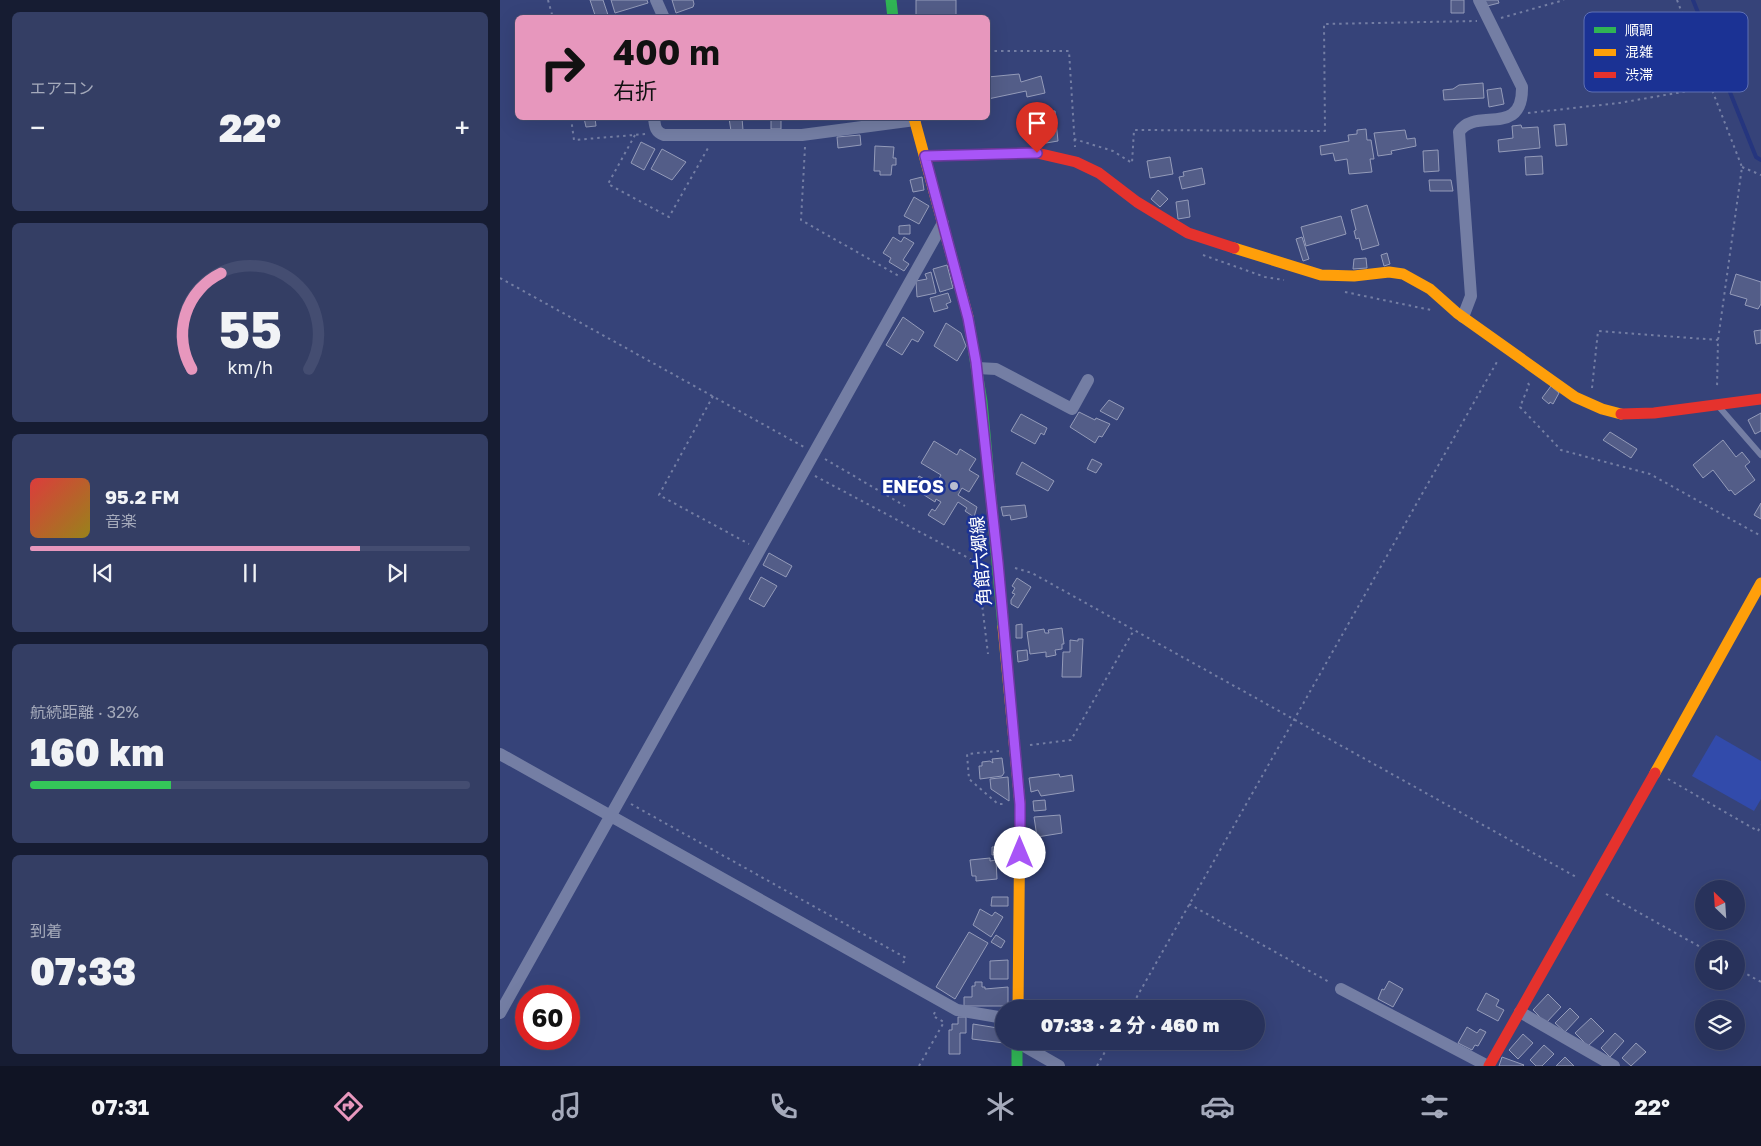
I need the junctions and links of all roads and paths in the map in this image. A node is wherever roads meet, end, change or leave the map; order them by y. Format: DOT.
graph roads {
  1 [pos="548,0"];
  2 [pos="656,0"];
  3 [pos="891,0"];
  4 [pos="1479,0"];
  5 [pos="1564,0"];
  6 [pos="1677,0"];
  7 [pos="1682,12"];
  8 [pos="553,15"];
  9 [pos="663,15"];
  10 [pos="894,15"];
  11 [pos="1488,21"];
  12 [pos="990,50"];
  13 [pos="1682,92"];
  14 [pos="1713,92"];
  15 [pos="1514,112"];
  16 [pos="571,120"];
  17 [pos="654,120"];
  18 [pos="908,120"];
  19 [pos="915,120"];
  20 [pos="659,133"];
  21 [pos="635,135"];
  22 [pos="716,135"];
  23 [pos="806,135"];
  24 [pos="1074,138"];
  25 [pos="925,156"];
  26 [pos="1076,162"];
  27 [pos="1742,168"];
  28 [pos="1761,176"];
  29 [pos="943,223"];
  30 [pos="1195,252"];
  31 [pos="500,278"];
  32 [pos="1284,280"];
  33 [pos="910,283"];
  34 [pos="1341,291"];
  35 [pos="1436,312"];
  36 [pos="1463,318"];
  37 [pos="1718,340"];
  38 [pos="1505,362"];
  39 [pos="977,368"];
  40 [pos="1088,380"];
  41 [pos="1527,380"];
  42 [pos="713,396"];
  43 [pos="1761,399"];
  44 [pos="1588,403"];
  45 [pos="1717,405"];
  46 [pos="814,452"];
  47 [pos="1761,455"];
  48 [pos="804,470"];
  49 [pos="905,506"];
  50 [pos="1761,536"];
  51 [pos="759,550"];
  52 [pos="977,562"];
  53 [pos="999,569"];
  54 [pos="1761,583"];
  55 [pos="1134,630"];
  56 [pos="989,662"];
  57 [pos="1294,719"];
  58 [pos="1015,747"];
  59 [pos="1000,751"];
  60 [pos="500,754"];
  61 [pos="1654,771"];
  62 [pos="621,798"];
  63 [pos="1020,804"];
  64 [pos="610,816"];
  65 [pos="1761,825"];
  66 [pos="1593,887"];
  67 [pos="1189,904"];
  68 [pos="1695,944"];
  69 [pos="1745,973"];
  70 [pos="897,975"];
  71 [pos="1761,982"];
  72 [pos="1341,989"];
  73 [pos="942,1000"];
  74 [pos="1018,1000"];
  75 [pos="1135,1000"];
  76 [pos="1520,1012"];
  77 [pos="500,1013"];
  78 [pos="995,1016"];
  79 [pos="1017,1050"];
  80 [pos="1031,1050"];
  81 [pos="1106,1050"];
  82 [pos="919,1066"];
  83 [pos="1017,1066"];
  84 [pos="1059,1066"];
  85 [pos="1097,1066"];
  86 [pos="1488,1066"];
  87 [pos="1614,1066"];
  1 -- 8 [label="path"];
  2 -- 9 [label="street"];
  3 -- 10 [label="street"];
  4 -- 11 [label="street"];
  5 -- 11 [label="path"];
  6 -- 7 [label="path"];
  11 -- 15 [label="street"];
  11 -- 24 [label="path"];
  12 -- 24 [label="path"];
  13 -- 15 [label="path"];
  14 -- 27 [label="path"];
  15 -- 36 [label="street"];
  16 -- 21 [label="path"];
  17 -- 20 [label="street"];
  18 -- 23 [label="street"];
  19 -- 25 [label="street, 角館六郷線"];
  20 -- 21 [label="path"];
  20 -- 22 [label="street"];
  21 -- 22 [label="path"];
  22 -- 23 [label="street"];
  23 -- 33 [label="path"];
  24 -- 26 [label="path"];
  25 -- 26 [label="street"];
  25 -- 29 [label="street, 角館六郷線"];
  26 -- 36 [label="street"];
  27 -- 28 [label="path"];
  27 -- 37 [label="path"];
  29 -- 33 [label="street"];
  29 -- 39 [label="street, 角館六郷線"];
  30 -- 32 [label="path"];
  31 -- 42 [label="path"];
  33 -- 46 [label="street"];
  34 -- 35 [label="path"];
  36 -- 44 [label="street"];
  37 -- 44 [label="path"];
  37 -- 45 [label="path"];
  38 -- 57 [label="path"];
  39 -- 40 [label="street"];
  39 -- 53 [label="street, 角館六郷線"];
  41 -- 50 [label="path"];
  42 -- 46 [label="path"];
  42 -- 51 [label="path"];
  43 -- 45 [label="street"];
  44 -- 45 [label="street"];
  45 -- 47 [label="lane"];
  46 -- 48 [label="street"];
  46 -- 49 [label="path"];
  48 -- 51 [label="street"];
  48 -- 52 [label="path"];
  51 -- 62 [label="street"];
  52 -- 53 [label="path"];
  52 -- 56 [label="path"];
  53 -- 55 [label="path"];
  53 -- 58 [label="street, 角館六郷線"];
  54 -- 61 [label="street"];
  55 -- 57 [label="path"];
  55 -- 58 [label="path"];
  57 -- 66 [label="path"];
  57 -- 67 [label="path"];
  58 -- 63 [label="street, 角館六郷線"];
  59 -- 63 [label="path"];
  60 -- 64 [label="street"];
  61 -- 65 [label="path"];
  61 -- 66 [label="street"];
  62 -- 64 [label="street"];
  62 -- 70 [label="path"];
  63 -- 74 [label="street, 角館六郷線"];
  64 -- 70 [label="street"];
  64 -- 77 [label="street"];
  66 -- 68 [label="path"];
  66 -- 76 [label="street"];
  67 -- 72 [label="path"];
  67 -- 75 [label="path"];
  69 -- 71 [label="path"];
  70 -- 73 [label="street"];
  72 -- 86 [label="street"];
  73 -- 78 [label="street"];
  73 -- 82 [label="path"];
  76 -- 86 [label="street"];
  76 -- 87 [label="street"];
  79 -- 83 [label="street"];
  80 -- 84 [label="street"];
  81 -- 85 [label="path"];
}
